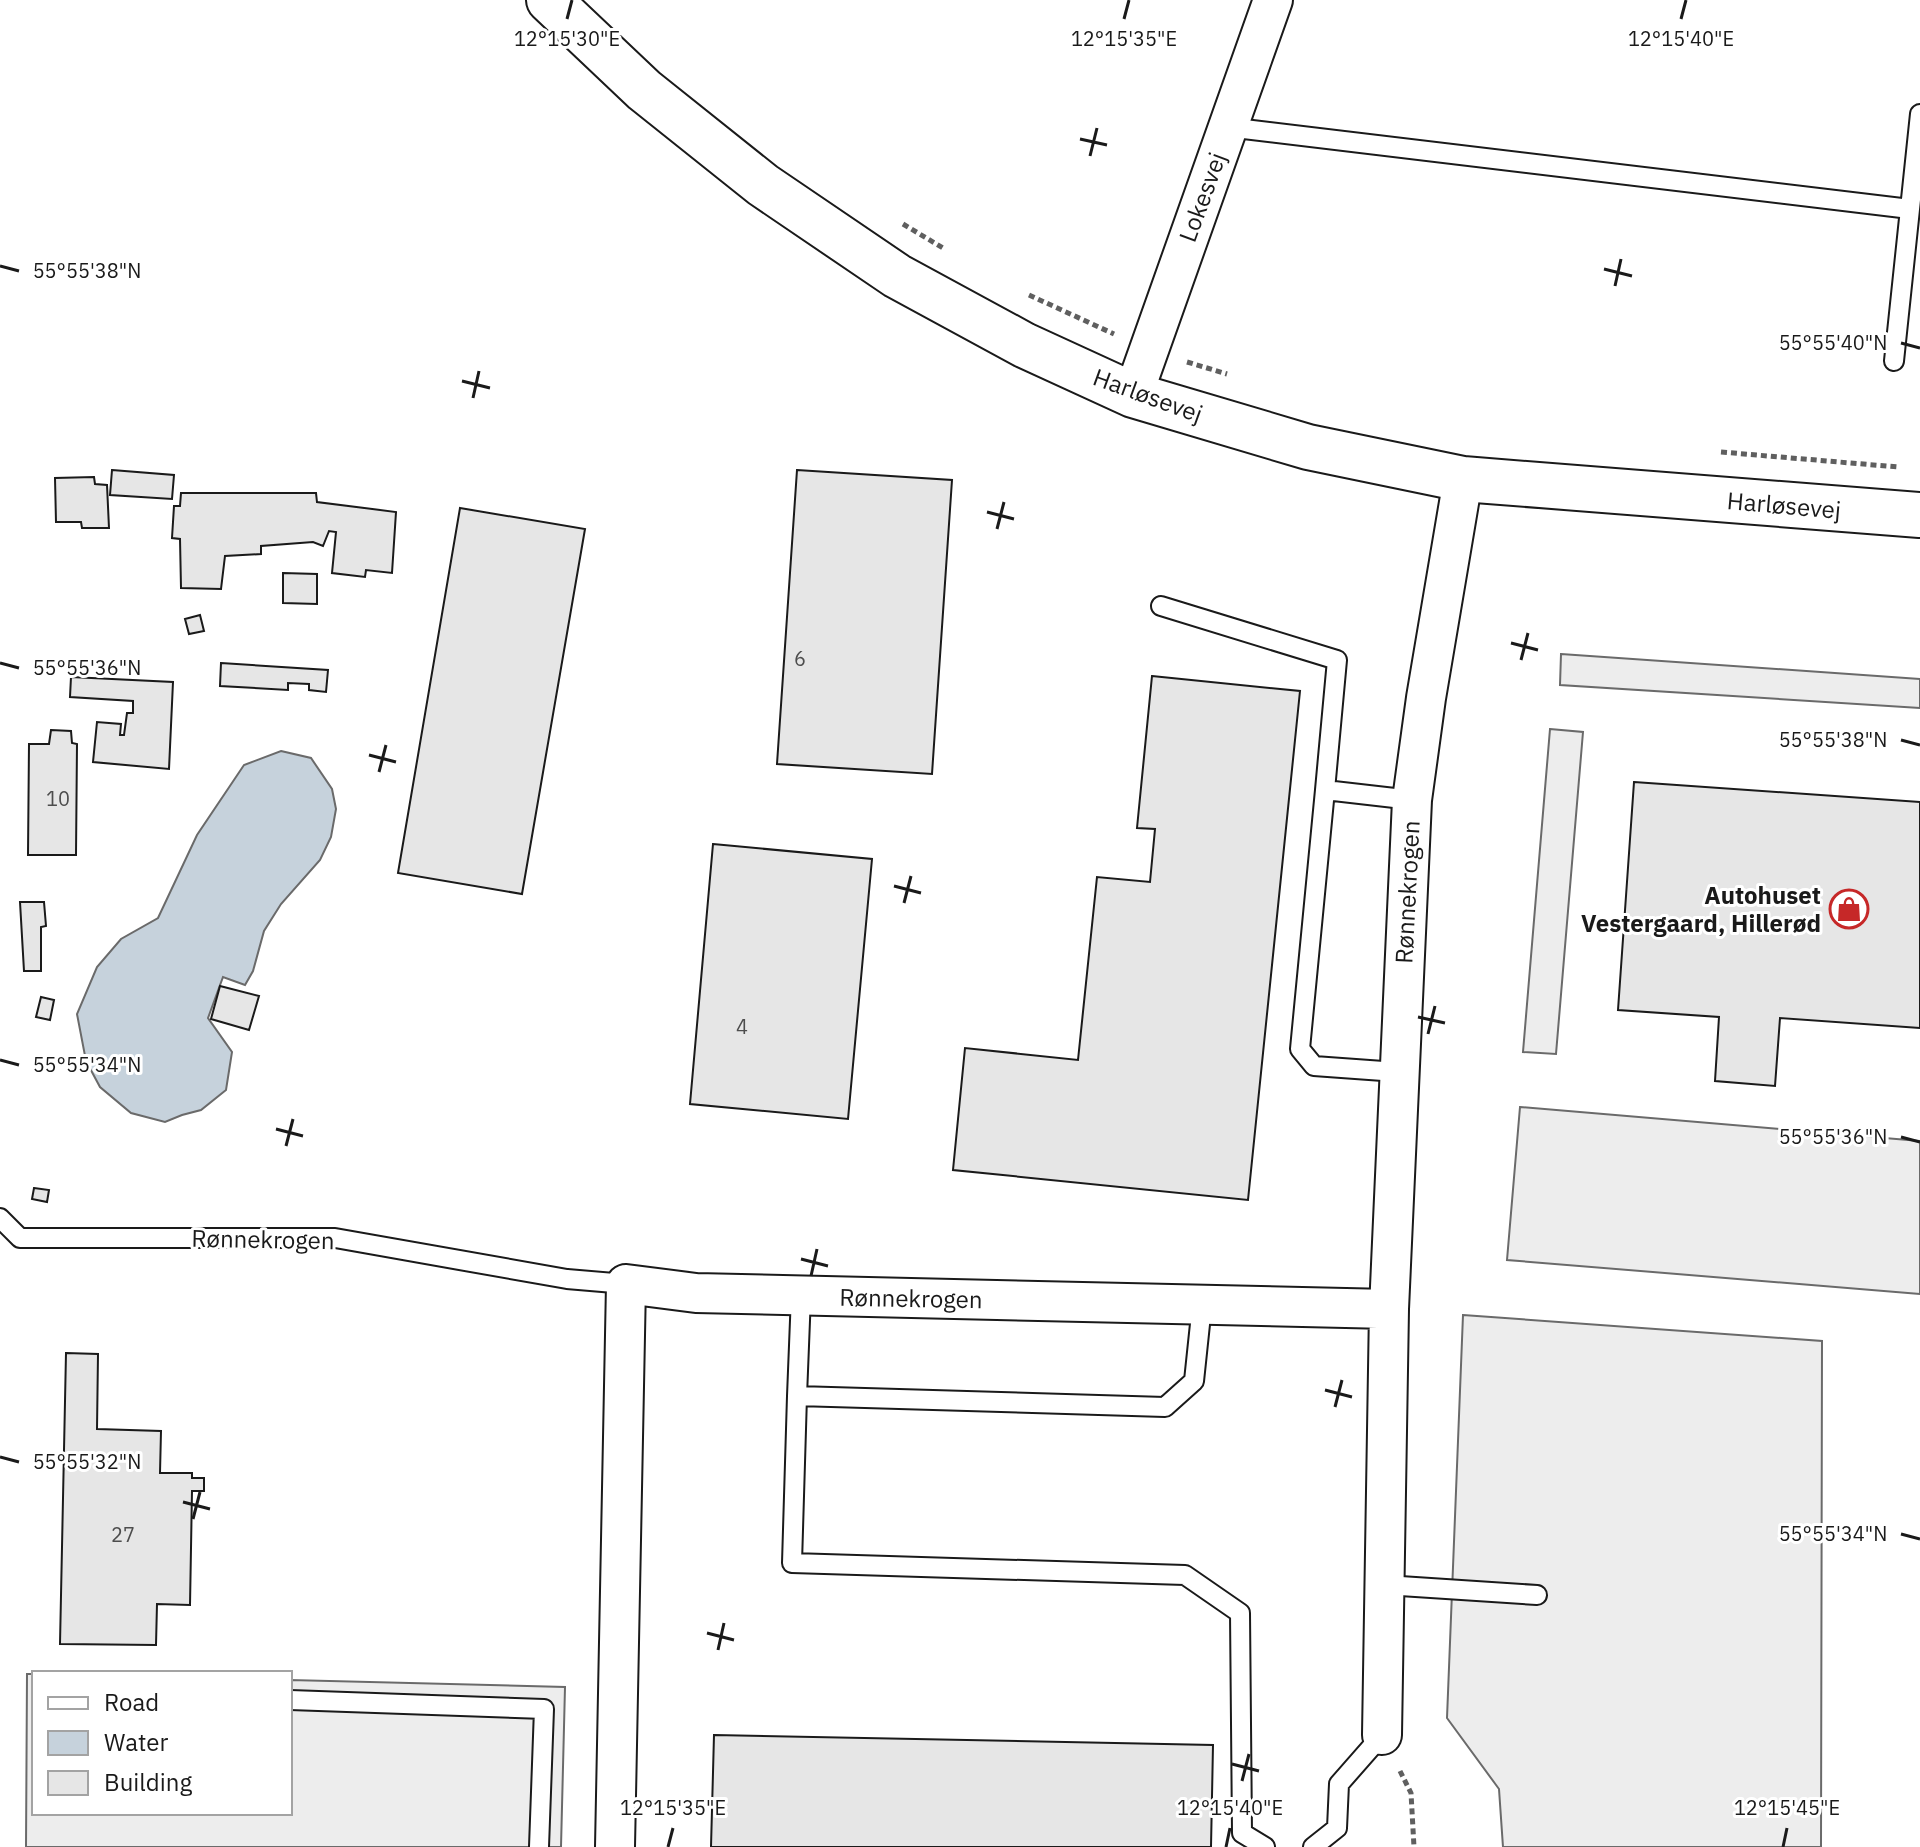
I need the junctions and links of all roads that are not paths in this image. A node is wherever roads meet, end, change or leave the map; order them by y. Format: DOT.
graph roads {
  1 [pos="549,0"];
  2 [pos="1273,0"];
  3 [pos="1920,114"];
  4 [pos="1227,127"];
  5 [pos="1910,209"];
  6 [pos="1894,361"];
  7 [pos="1133,395"];
  8 [pos="1463,479"];
  9 [pos="1859,511"];
  10 [pos="1920,515"];
  11 [pos="1920,530"];
  12 [pos="1161,606"];
  13 [pos="1325,790"];
  14 [pos="1412,800"];
  15 [pos="1397,1072"];
  16 [pos="0,1218"];
  17 [pos="626,1284"];
  18 [pos="801,1295"];
  19 [pos="1202,1305"];
  20 [pos="1389,1309"];
  21 [pos="797,1396"];
  22 [pos="1385,1585"];
  23 [pos="1537,1595"];
  24 [pos="292,1700"];
  25 [pos="1382,1735"];
  26 [pos="539,1847"];
  27 [pos="615,1847"];
  28 [pos="1265,1847"];
  29 [pos="1313,1847"];
  1 -- 7 [label="street, Harløsevej"];
  2 -- 4 [label="street, Lokesvej"];
  3 -- 5 [label="lane"];
  4 -- 5 [label="lane"];
  4 -- 7 [label="street, Lokesvej"];
  5 -- 6 [label="lane"];
  7 -- 8 [label="street, Harløsevej"];
  8 -- 9 [label="street, Harløsevej"];
  8 -- 14 [label="street, Rønnekrogen"];
  9 -- 10 [label="street, Harløsevej"];
  9 -- 11 [label="street, Harløsevej"];
  12 -- 13 [label="lane"];
  13 -- 14 [label="lane"];
  13 -- 15 [label="lane"];
  14 -- 15 [label="street, Rønnekrogen"];
  15 -- 20 [label="street, Rønnekrogen"];
  16 -- 17 [label="lane, Rønnekrogen"];
  17 -- 18 [label="street, Rønnekrogen"];
  17 -- 27 [label="street"];
  18 -- 19 [label="street, Rønnekrogen"];
  18 -- 21 [label="lane"];
  19 -- 20 [label="street, Rønnekrogen"];
  19 -- 21 [label="lane"];
  20 -- 22 [label="street, Rønnekrogen"];
  21 -- 28 [label="lane"];
  22 -- 23 [label="lane"];
  22 -- 25 [label="street, Rønnekrogen"];
  24 -- 26 [label="lane"];
  25 -- 29 [label="lane"];
}
